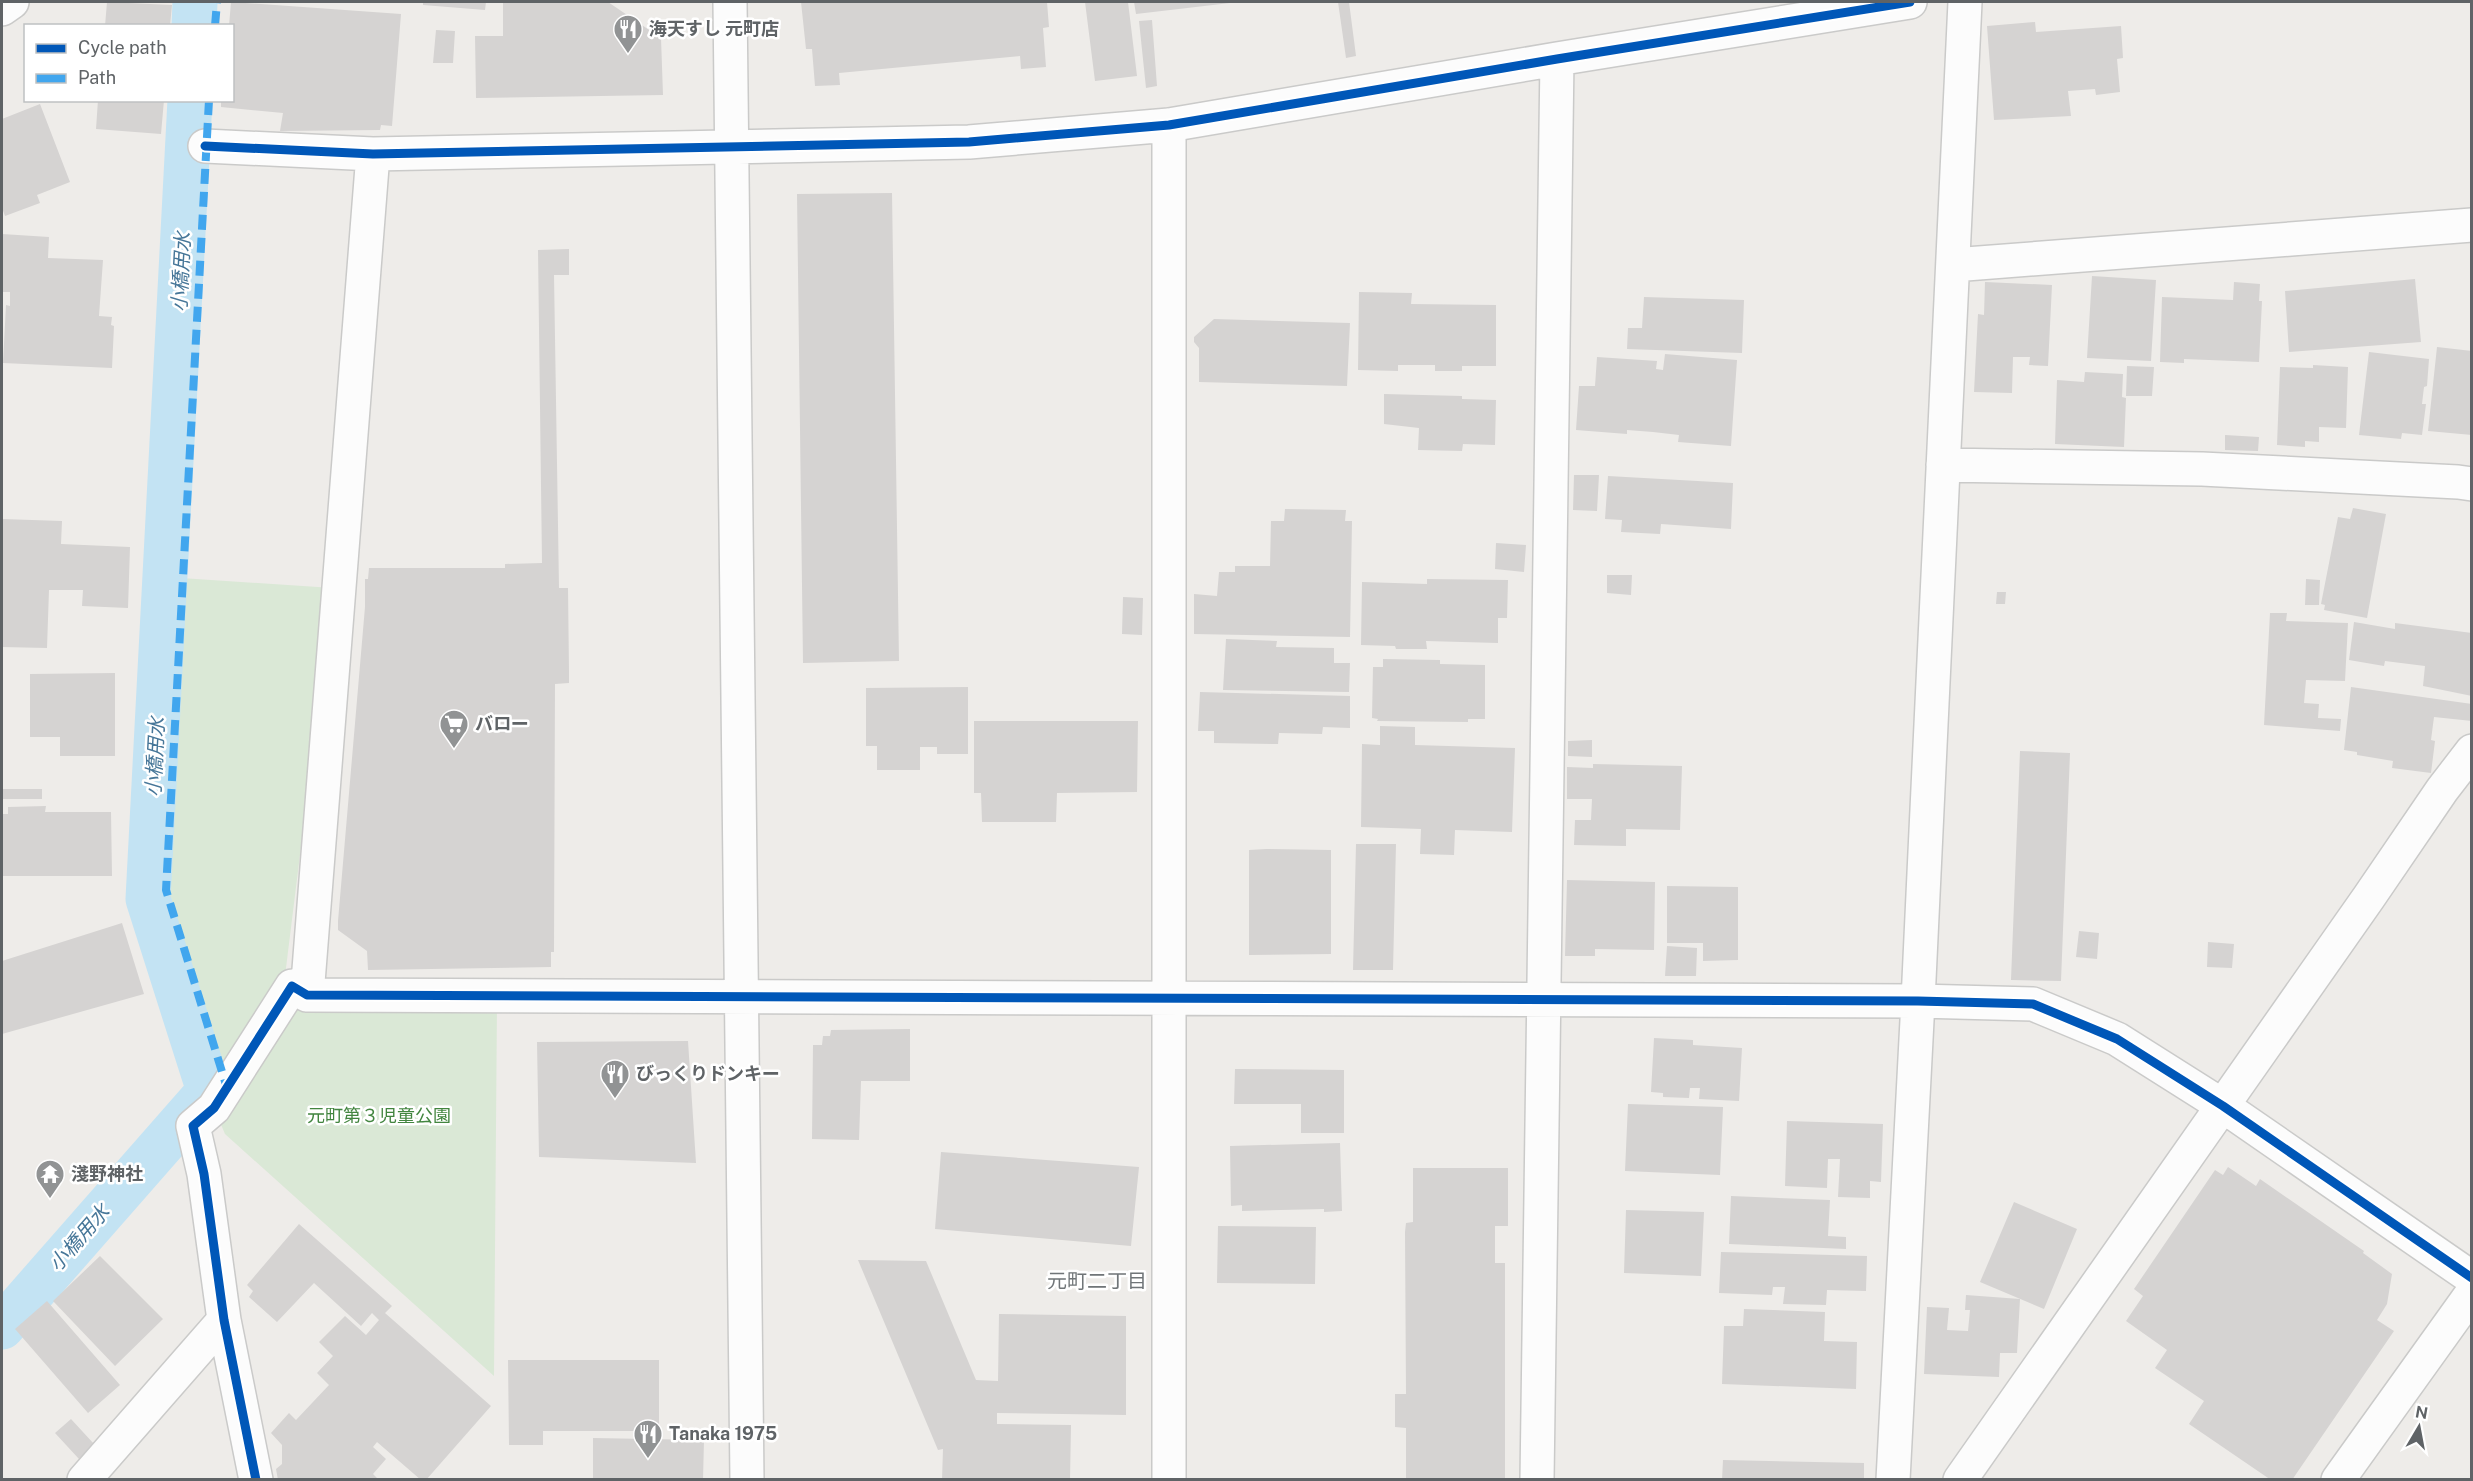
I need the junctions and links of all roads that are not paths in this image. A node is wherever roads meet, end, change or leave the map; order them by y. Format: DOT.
graph roads {
  1 [pos="12,2"];
  2 [pos="730,2"];
  3 [pos="1910,2"];
  4 [pos="1965,2"];
  5 [pos="2,9"];
  6 [pos="1557,59"];
  7 [pos="1169,125"];
  8 [pos="205,146"];
  9 [pos="731,146"];
  10 [pos="373,154"];
  11 [pos="2472,225"];
  12 [pos="1953,265"];
  13 [pos="1943,465"];
  14 [pos="2472,484"];
  15 [pos="2472,751"];
  16 [pos="307,995"];
  17 [pos="742,996"];
  18 [pos="1169,997"];
  19 [pos="1544,999"];
  20 [pos="1918,1001"];
  21 [pos="2223,1106"];
  22 [pos="2472,1278"];
  23 [pos="2472,1293"];
  24 [pos="224,1320"];
  25 [pos="84,1479"];
  26 [pos="256,1479"];
  27 [pos="747,1479"];
  28 [pos="1169,1479"];
  29 [pos="1537,1479"];
  30 [pos="1893,1479"];
  31 [pos="1960,1479"];
  32 [pos="2338,1479"];
  1 -- 5 [label="street"];
  2 -- 9 [label="street"];
  3 -- 6 [label="street"];
  4 -- 12 [label="street"];
  6 -- 7 [label="street"];
  6 -- 19 [label="street"];
  7 -- 9 [label="street"];
  7 -- 18 [label="street"];
  8 -- 10 [label="street"];
  9 -- 10 [label="street"];
  9 -- 17 [label="street"];
  10 -- 16 [label="street"];
  11 -- 12 [label="street"];
  12 -- 13 [label="street"];
  13 -- 14 [label="street"];
  13 -- 20 [label="street"];
  15 -- 21 [label="street"];
  16 -- 17 [label="street"];
  16 -- 24 [label="street"];
  17 -- 18 [label="street"];
  17 -- 27 [label="street"];
  18 -- 19 [label="street"];
  18 -- 28 [label="street"];
  19 -- 20 [label="street"];
  19 -- 29 [label="street"];
  20 -- 21 [label="street"];
  20 -- 30 [label="street"];
  21 -- 22 [label="street"];
  21 -- 31 [label="street"];
  23 -- 32 [label="street"];
  24 -- 25 [label="street"];
  24 -- 26 [label="street"];
}
